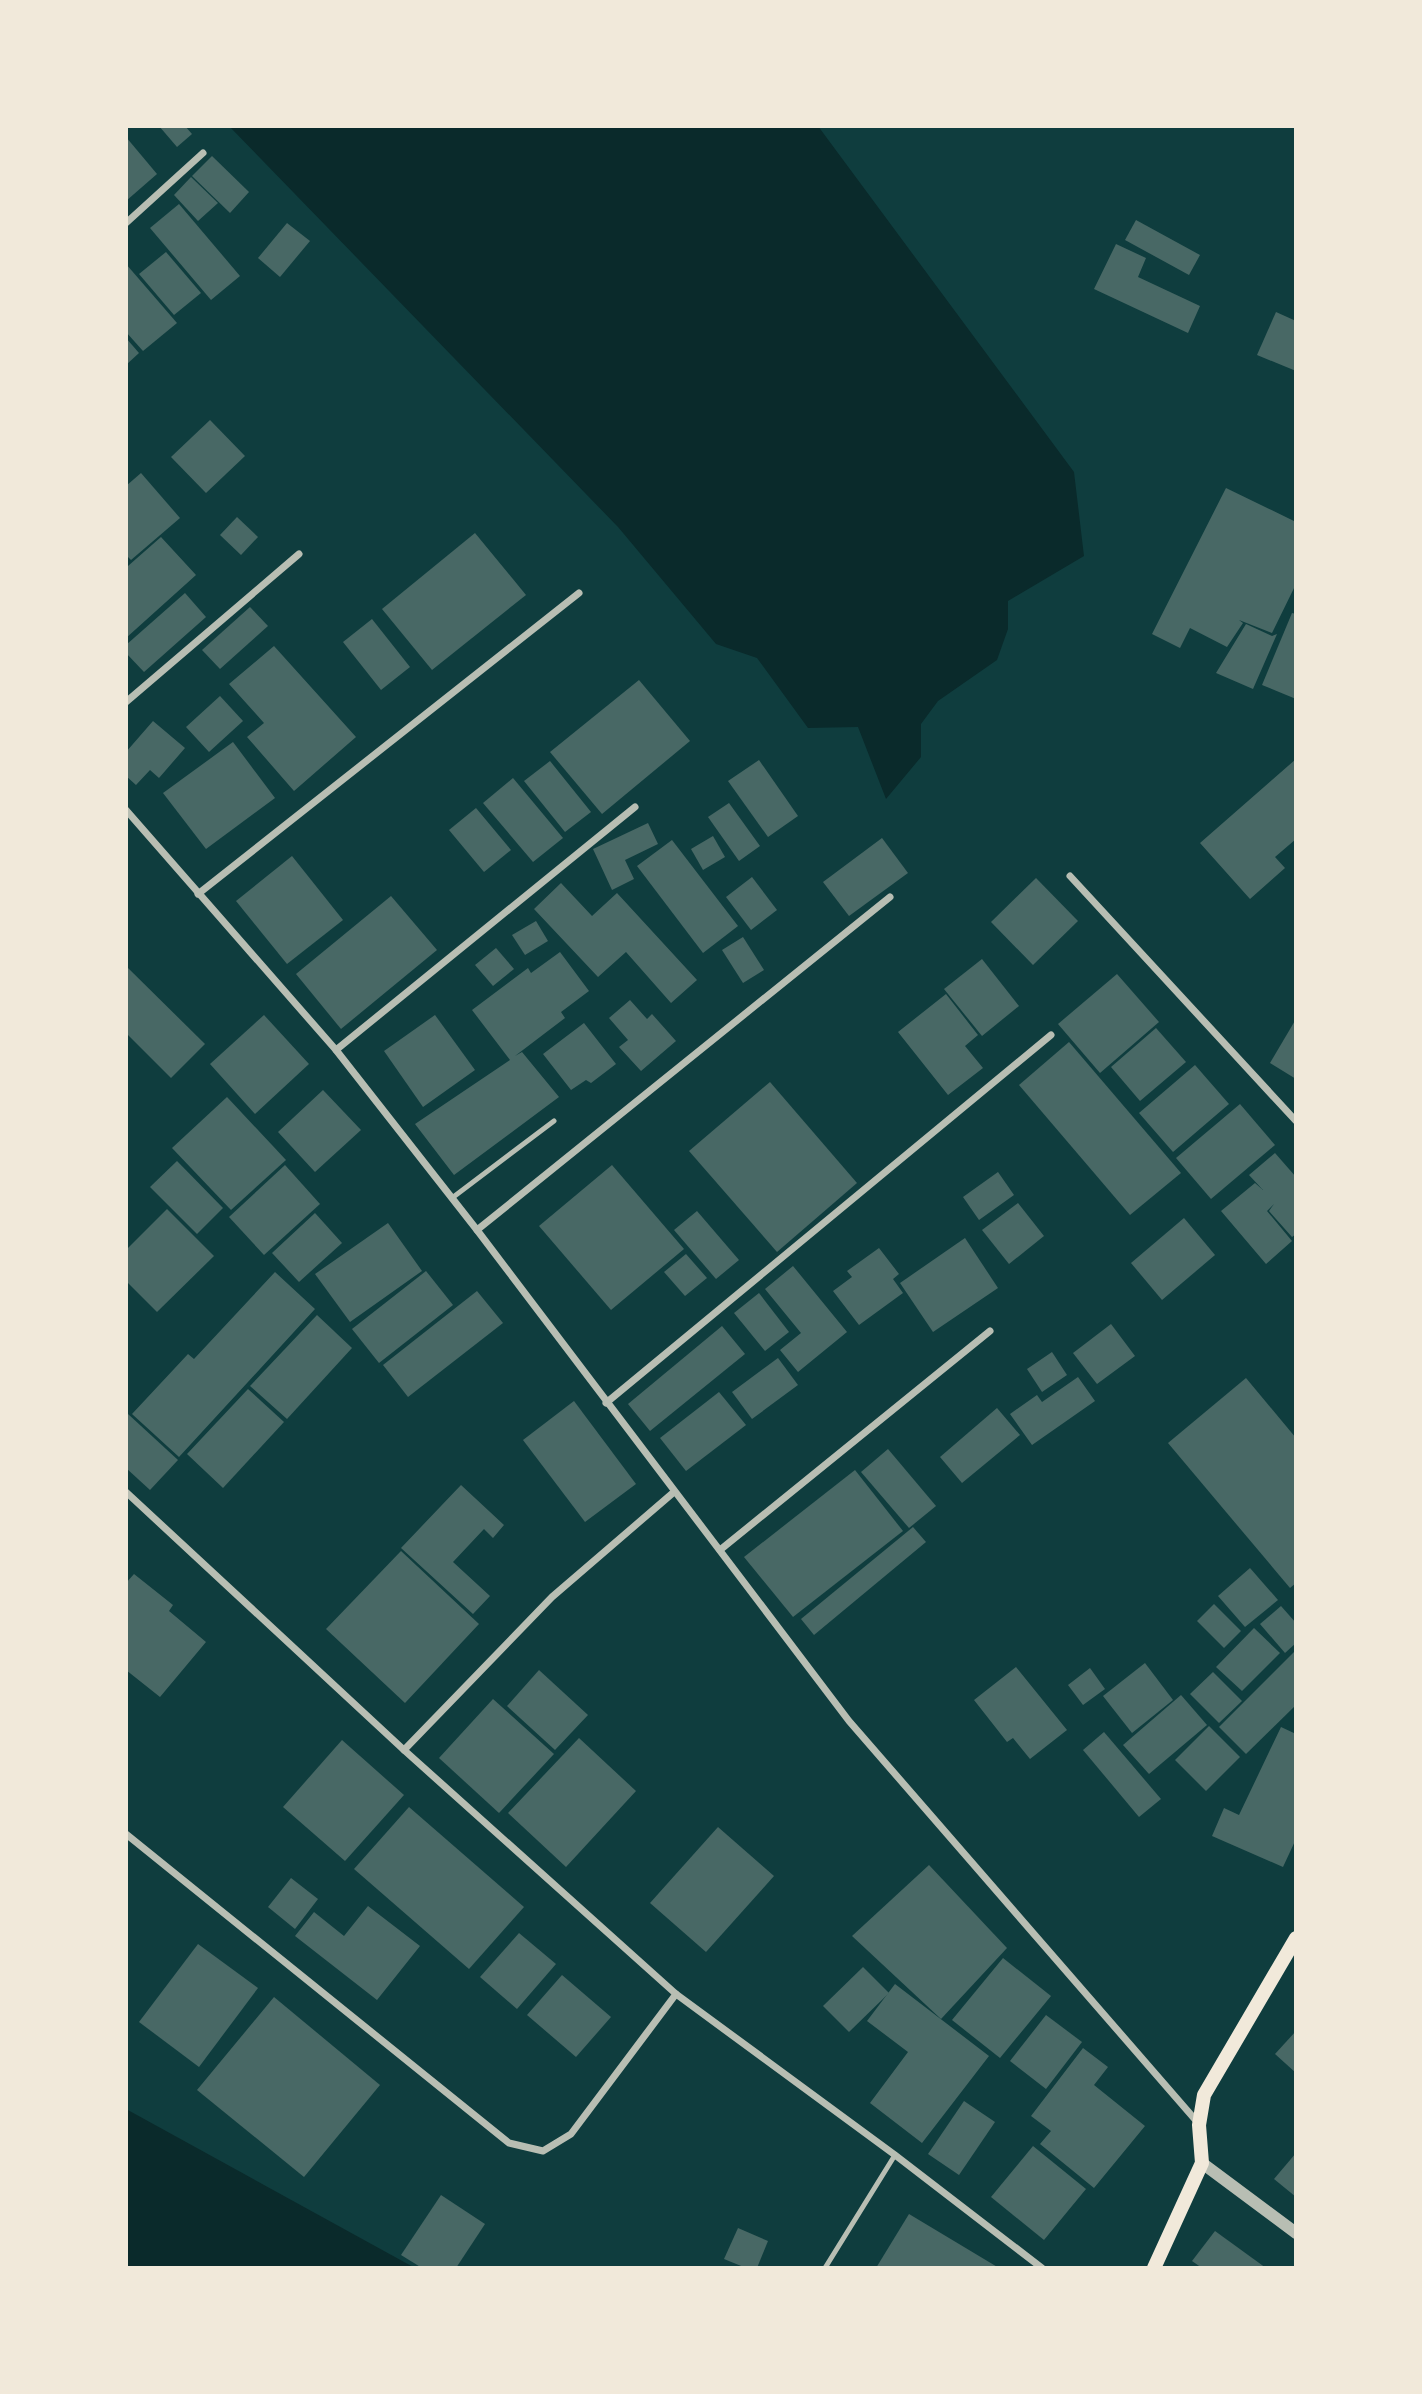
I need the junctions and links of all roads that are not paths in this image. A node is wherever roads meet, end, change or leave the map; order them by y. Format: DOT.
graph roads {
  1 [pos="203,153"];
  2 [pos="126,223"];
  3 [pos="299,554"];
  4 [pos="579,593"];
  5 [pos="126,702"];
  6 [pos="635,807"];
  7 [pos="126,810"];
  8 [pos="1070,876"];
  9 [pos="198,894"];
  10 [pos="890,897"];
  11 [pos="1051,1035"];
  12 [pos="336,1050"];
  13 [pos="554,1121"];
  14 [pos="1296,1121"];
  15 [pos="452,1198"];
  16 [pos="477,1230"];
  17 [pos="990,1331"];
  18 [pos="606,1403"];
  19 [pos="126,1492"];
  20 [pos="674,1492"];
  21 [pos="720,1550"];
  22 [pos="404,1750"];
  23 [pos="126,1834"];
  24 [pos="1296,1938"];
  25 [pos="676,1994"];
  26 [pos="1199,2125"];
  27 [pos="895,2155"];
  28 [pos="1202,2163"];
  29 [pos="1296,2233"];
  30 [pos="825,2268"];
  31 [pos="1042,2268"];
  32 [pos="1154,2268"];
  1 -- 2 [label="street"];
  3 -- 5 [label="street"];
  4 -- 9 [label="street"];
  6 -- 12 [label="street"];
  7 -- 9 [label="street"];
  8 -- 14 [label="street"];
  9 -- 12 [label="street"];
  10 -- 16 [label="street"];
  11 -- 18 [label="street"];
  12 -- 15 [label="street"];
  13 -- 15 [label="lane"];
  15 -- 16 [label="street"];
  16 -- 18 [label="street"];
  17 -- 21 [label="street"];
  18 -- 20 [label="street"];
  19 -- 22 [label="street"];
  20 -- 21 [label="street"];
  20 -- 22 [label="street"];
  21 -- 26 [label="street"];
  22 -- 25 [label="street"];
  23 -- 25 [label="street"];
  24 -- 26 [label="main road"];
  25 -- 27 [label="street"];
  26 -- 28 [label="main road"];
  27 -- 30 [label="lane"];
  27 -- 31 [label="street"];
  28 -- 29 [label="street"];
  28 -- 32 [label="main road"];
}
